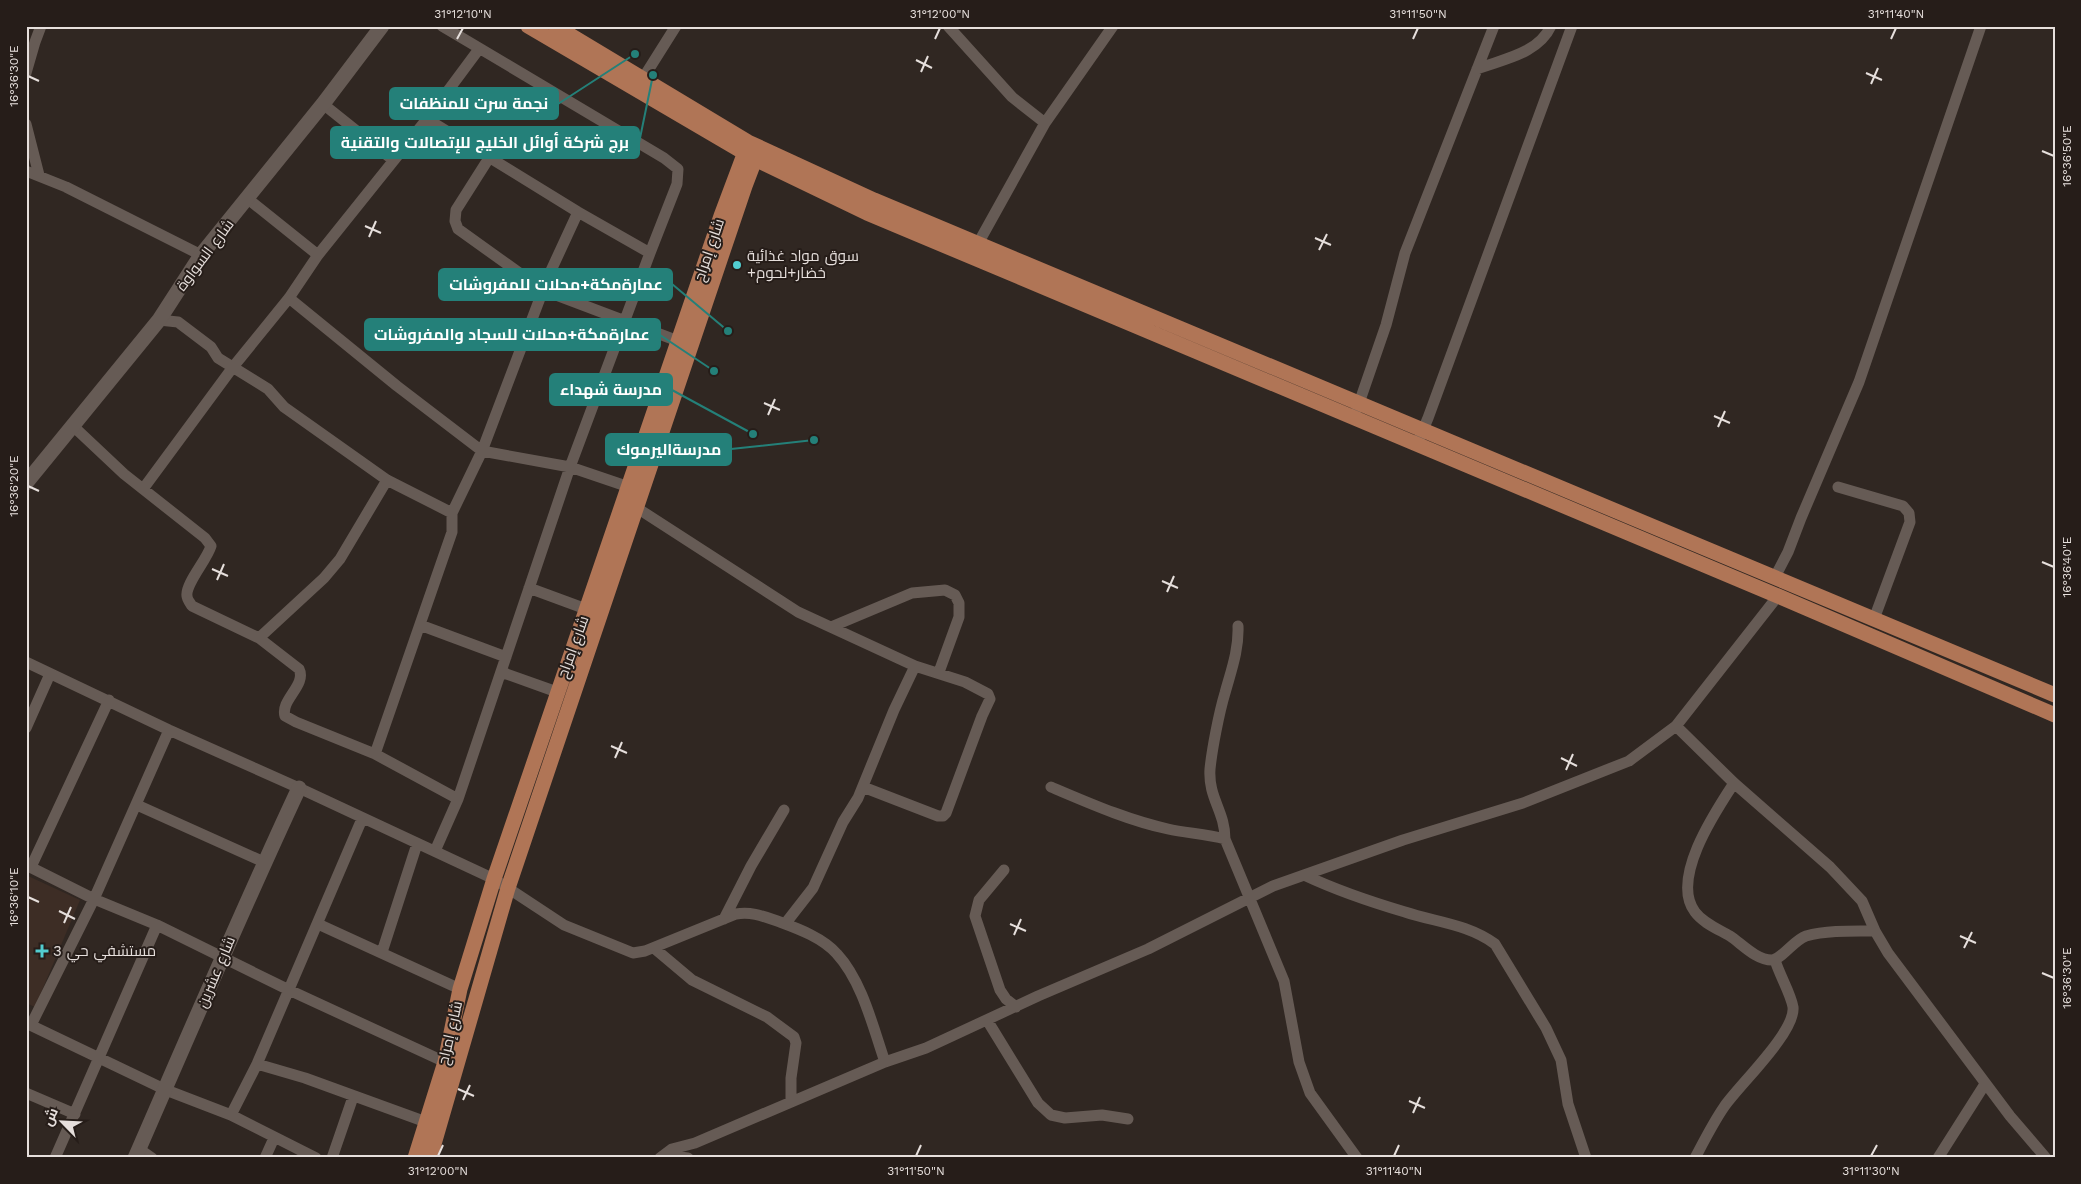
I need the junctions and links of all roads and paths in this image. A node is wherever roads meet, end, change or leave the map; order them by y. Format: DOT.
graph roads {
  1 [pos="41,26"];
  2 [pos="382,26"];
  3 [pos="442,26"];
  4 [pos="528,26"];
  5 [pos="555,26"];
  6 [pos="676,26"];
  7 [pos="948,26"];
  8 [pos="1113,26"];
  9 [pos="1494,26"];
  10 [pos="1551,26"];
  11 [pos="1572,26"];
  12 [pos="1981,26"];
  13 [pos="30,39"];
  14 [pos="479,49"];
  15 [pos="1477,69"];
  16 [pos="26,73"];
  17 [pos="642,80"];
  18 [pos="323,104"];
  19 [pos="427,120"];
  20 [pos="1045,123"];
  21 [pos="26,124"];
  22 [pos="752,151"];
  23 [pos="490,158"];
  24 [pos="393,160"];
  25 [pos="26,171"];
  26 [pos="39,175"];
  27 [pos="248,199"];
  28 [pos="578,212"];
  29 [pos="974,250"];
  30 [pos="650,253"];
  31 [pos="201,255"];
  32 [pos="318,255"];
  33 [pos="543,290"];
  34 [pos="289,298"];
  35 [pos="159,320"];
  36 [pos="624,321"];
  37 [pos="678,341"];
  38 [pos="233,367"];
  39 [pos="1356,411"];
  40 [pos="73,426"];
  41 [pos="1420,438"];
  42 [pos="482,451"];
  43 [pos="570,467"];
  44 [pos="387,480"];
  45 [pos="26,483"];
  46 [pos="629,487"];
  47 [pos="1838,487"];
  48 [pos="143,489"];
  49 [pos="637,508"];
  50 [pos="452,513"];
  51 [pos="1776,578"];
  52 [pos="529,588"];
  53 [pos="1778,596"];
  54 [pos="586,609"];
  55 [pos="1858,613"];
  56 [pos="1874,619"];
  57 [pos="420,625"];
  58 [pos="831,626"];
  59 [pos="1238,626"];
  60 [pos="1851,629"];
  61 [pos="259,638"];
  62 [pos="506,657"];
  63 [pos="26,662"];
  64 [pos="915,666"];
  65 [pos="501,672"];
  66 [pos="939,672"];
  67 [pos="50,674"];
  68 [pos="557,692"];
  69 [pos="2055,695"];
  70 [pos="109,700"];
  71 [pos="2055,715"];
  72 [pos="1676,726"];
  73 [pos="26,728"];
  74 [pos="169,730"];
  75 [pos="375,754"];
  76 [pos="1734,783"];
  77 [pos="863,787"];
  78 [pos="1051,787"];
  79 [pos="299,788"];
  80 [pos="458,799"];
  81 [pos="137,805"];
  82 [pos="784,810"];
  83 [pos="362,819"];
  84 [pos="1225,838"];
  85 [pos="418,844"];
  86 [pos="435,851"];
  87 [pos="264,862"];
  88 [pos="29,866"];
  89 [pos="1004,870"];
  90 [pos="1304,875"];
  91 [pos="494,879"];
  92 [pos="508,888"];
  93 [pos="1251,897"];
  94 [pos="94,899"];
  95 [pos="724,919"];
  96 [pos="318,924"];
  97 [pos="785,924"];
  98 [pos="157,925"];
  99 [pos="1875,931"];
  100 [pos="654,948"];
  101 [pos="382,952"];
  102 [pos="222,956"];
  103 [pos="1775,960"];
  104 [pos="460,988"];
  105 [pos="289,990"];
  106 [pos="1016,1006"];
  107 [pos="987,1020"];
  108 [pos="29,1024"];
  109 [pos="98,1059"];
  110 [pos="445,1062"];
  111 [pos="886,1062"];
  112 [pos="257,1064"];
  113 [pos="1985,1084"];
  114 [pos="166,1090"];
  115 [pos="26,1093"];
  116 [pos="353,1097"];
  117 [pos="791,1101"];
  118 [pos="75,1114"];
  119 [pos="231,1115"];
  120 [pos="1128,1119"];
  121 [pos="426,1122"];
  122 [pos="274,1138"];
  123 [pos="142,1155"];
  124 [pos="661,1156"];
  125 [pos="55,1158"];
  126 [pos="265,1158"];
  127 [pos="316,1158"];
  128 [pos="332,1158"];
  129 [pos="415,1158"];
  130 [pos="430,1158"];
  131 [pos="688,1158"];
  132 [pos="1356,1158"];
  133 [pos="1586,1158"];
  134 [pos="1695,1158"];
  135 [pos="1938,1158"];
  136 [pos="2046,1158"];
  1 -- 13 [label="street"];
  2 -- 18 [label="street, شارع السواوة"];
  3 -- 14 [label="street"];
  4 -- 22 [label="main road"];
  5 -- 17 [label="main road"];
  6 -- 17 [label="street"];
  7 -- 20 [label="street"];
  8 -- 20 [label="street"];
  9 -- 15 [label="street"];
  10 -- 15 [label="street"];
  11 -- 41 [label="street"];
  12 -- 51 [label="street"];
  13 -- 16 [label="street"];
  14 -- 19 [label="street"];
  14 -- 30 [label="street"];
  15 -- 39 [label="street"];
  17 -- 22 [label="main road"];
  18 -- 24 [label="street"];
  18 -- 27 [label="street, شارع السواوة"];
  19 -- 23 [label="street"];
  19 -- 24 [label="street"];
  20 -- 29 [label="street"];
  21 -- 26 [label="street"];
  22 -- 29 [label="main road"];
  22 -- 37 [label="main road, شارع إمراح"];
  22 -- 49 [label="main road, شارع إمراح"];
  23 -- 28 [label="street"];
  23 -- 33 [label="street"];
  24 -- 32 [label="street"];
  25 -- 26 [label="street"];
  26 -- 31 [label="street"];
  27 -- 31 [label="street, شارع السواوة"];
  27 -- 32 [label="street"];
  28 -- 30 [label="street"];
  28 -- 33 [label="street"];
  29 -- 39 [label="main road"];
  30 -- 36 [label="street"];
  31 -- 35 [label="street, شارع السواوة"];
  32 -- 34 [label="street"];
  33 -- 36 [label="street"];
  33 -- 42 [label="street"];
  34 -- 38 [label="street"];
  34 -- 42 [label="street"];
  35 -- 38 [label="street"];
  35 -- 40 [label="street, شارع السواوة"];
  36 -- 37 [label="street"];
  36 -- 43 [label="street"];
  37 -- 46 [label="main road, شارع إمراح"];
  38 -- 44 [label="street"];
  38 -- 48 [label="street"];
  39 -- 41 [label="main road"];
  40 -- 45 [label="street, شارع السواوة"];
  40 -- 48 [label="street"];
  41 -- 51 [label="main road"];
  41 -- 53 [label="main road"];
  42 -- 43 [label="street"];
  42 -- 50 [label="street"];
  43 -- 46 [label="street"];
  43 -- 52 [label="street"];
  44 -- 50 [label="street"];
  44 -- 61 [label="street"];
  46 -- 54 [label="main road, شارع إمراح"];
  47 -- 56 [label="street"];
  48 -- 61 [label="street"];
  49 -- 58 [label="street"];
  49 -- 92 [label="main road, شارع إمراح"];
  50 -- 57 [label="street"];
  51 -- 55 [label="main road"];
  52 -- 54 [label="street"];
  52 -- 62 [label="street"];
  53 -- 60 [label="main road"];
  53 -- 72 [label="street"];
  54 -- 68 [label="main road, شارع إمراح"];
  55 -- 56 [label="main road"];
  55 -- 60 [label="main road"];
  56 -- 69 [label="main road"];
  57 -- 62 [label="street"];
  57 -- 75 [label="street"];
  58 -- 64 [label="street"];
  58 -- 66 [label="street"];
  59 -- 84 [label="street"];
  60 -- 71 [label="main road"];
  61 -- 75 [label="street"];
  62 -- 65 [label="street"];
  63 -- 67 [label="street"];
  64 -- 66 [label="street"];
  64 -- 77 [label="street"];
  65 -- 68 [label="street"];
  65 -- 80 [label="street"];
  66 -- 77 [label="street"];
  67 -- 70 [label="street"];
  67 -- 73 [label="street"];
  68 -- 91 [label="main road, شارع إمراح"];
  70 -- 74 [label="street"];
  70 -- 88 [label="street"];
  72 -- 76 [label="street"];
  72 -- 90 [label="street"];
  74 -- 79 [label="street"];
  74 -- 81 [label="street"];
  75 -- 80 [label="street"];
  76 -- 99 [label="street"];
  76 -- 103 [label="street"];
  77 -- 97 [label="street"];
  78 -- 84 [label="street"];
  79 -- 83 [label="street"];
  79 -- 87 [label="street, شارع عشرين"];
  80 -- 86 [label="street"];
  81 -- 87 [label="street"];
  81 -- 94 [label="street"];
  82 -- 95 [label="street"];
  83 -- 85 [label="street"];
  83 -- 96 [label="street"];
  84 -- 93 [label="street"];
  85 -- 86 [label="street"];
  85 -- 101 [label="street"];
  86 -- 91 [label="street"];
  87 -- 102 [label="street, شارع عشرين"];
  88 -- 94 [label="street"];
  89 -- 106 [label="street"];
  90 -- 93 [label="street"];
  90 -- 133 [label="street"];
  91 -- 92 [label="street"];
  91 -- 104 [label="main road, شارع إمراح"];
  92 -- 100 [label="street"];
  92 -- 130 [label="main road, شارع إمراح"];
  93 -- 106 [label="street"];
  93 -- 132 [label="street"];
  94 -- 98 [label="street"];
  94 -- 108 [label="street"];
  95 -- 97 [label="street"];
  95 -- 100 [label="street"];
  96 -- 101 [label="street"];
  96 -- 105 [label="street"];
  97 -- 111 [label="street"];
  98 -- 102 [label="street"];
  98 -- 109 [label="street"];
  99 -- 103 [label="street"];
  99 -- 113 [label="street"];
  100 -- 117 [label="street"];
  101 -- 104 [label="street"];
  102 -- 105 [label="street"];
  102 -- 114 [label="street, شارع عشرين"];
  103 -- 134 [label="street"];
  104 -- 110 [label="main road, شارع إمراح"];
  105 -- 110 [label="street"];
  105 -- 112 [label="street"];
  106 -- 107 [label="street"];
  107 -- 111 [label="street"];
  107 -- 120 [label="street"];
  108 -- 109 [label="street"];
  109 -- 114 [label="street"];
  109 -- 118 [label="street"];
  110 -- 121 [label="main road, شارع إمراح"];
  111 -- 117 [label="street"];
  112 -- 116 [label="street"];
  112 -- 119 [label="street"];
  113 -- 135 [label="street"];
  113 -- 136 [label="street"];
  114 -- 119 [label="street"];
  114 -- 123 [label="street, شارع عشرين"];
  115 -- 118 [label="street"];
  116 -- 121 [label="street"];
  116 -- 128 [label="street"];
  117 -- 124 [label="street"];
  118 -- 125 [label="street"];
  119 -- 122 [label="street"];
  121 -- 129 [label="main road, شارع إمراح"];
  122 -- 126 [label="street"];
  122 -- 127 [label="street"];
  124 -- 131 [label="street"];
}
